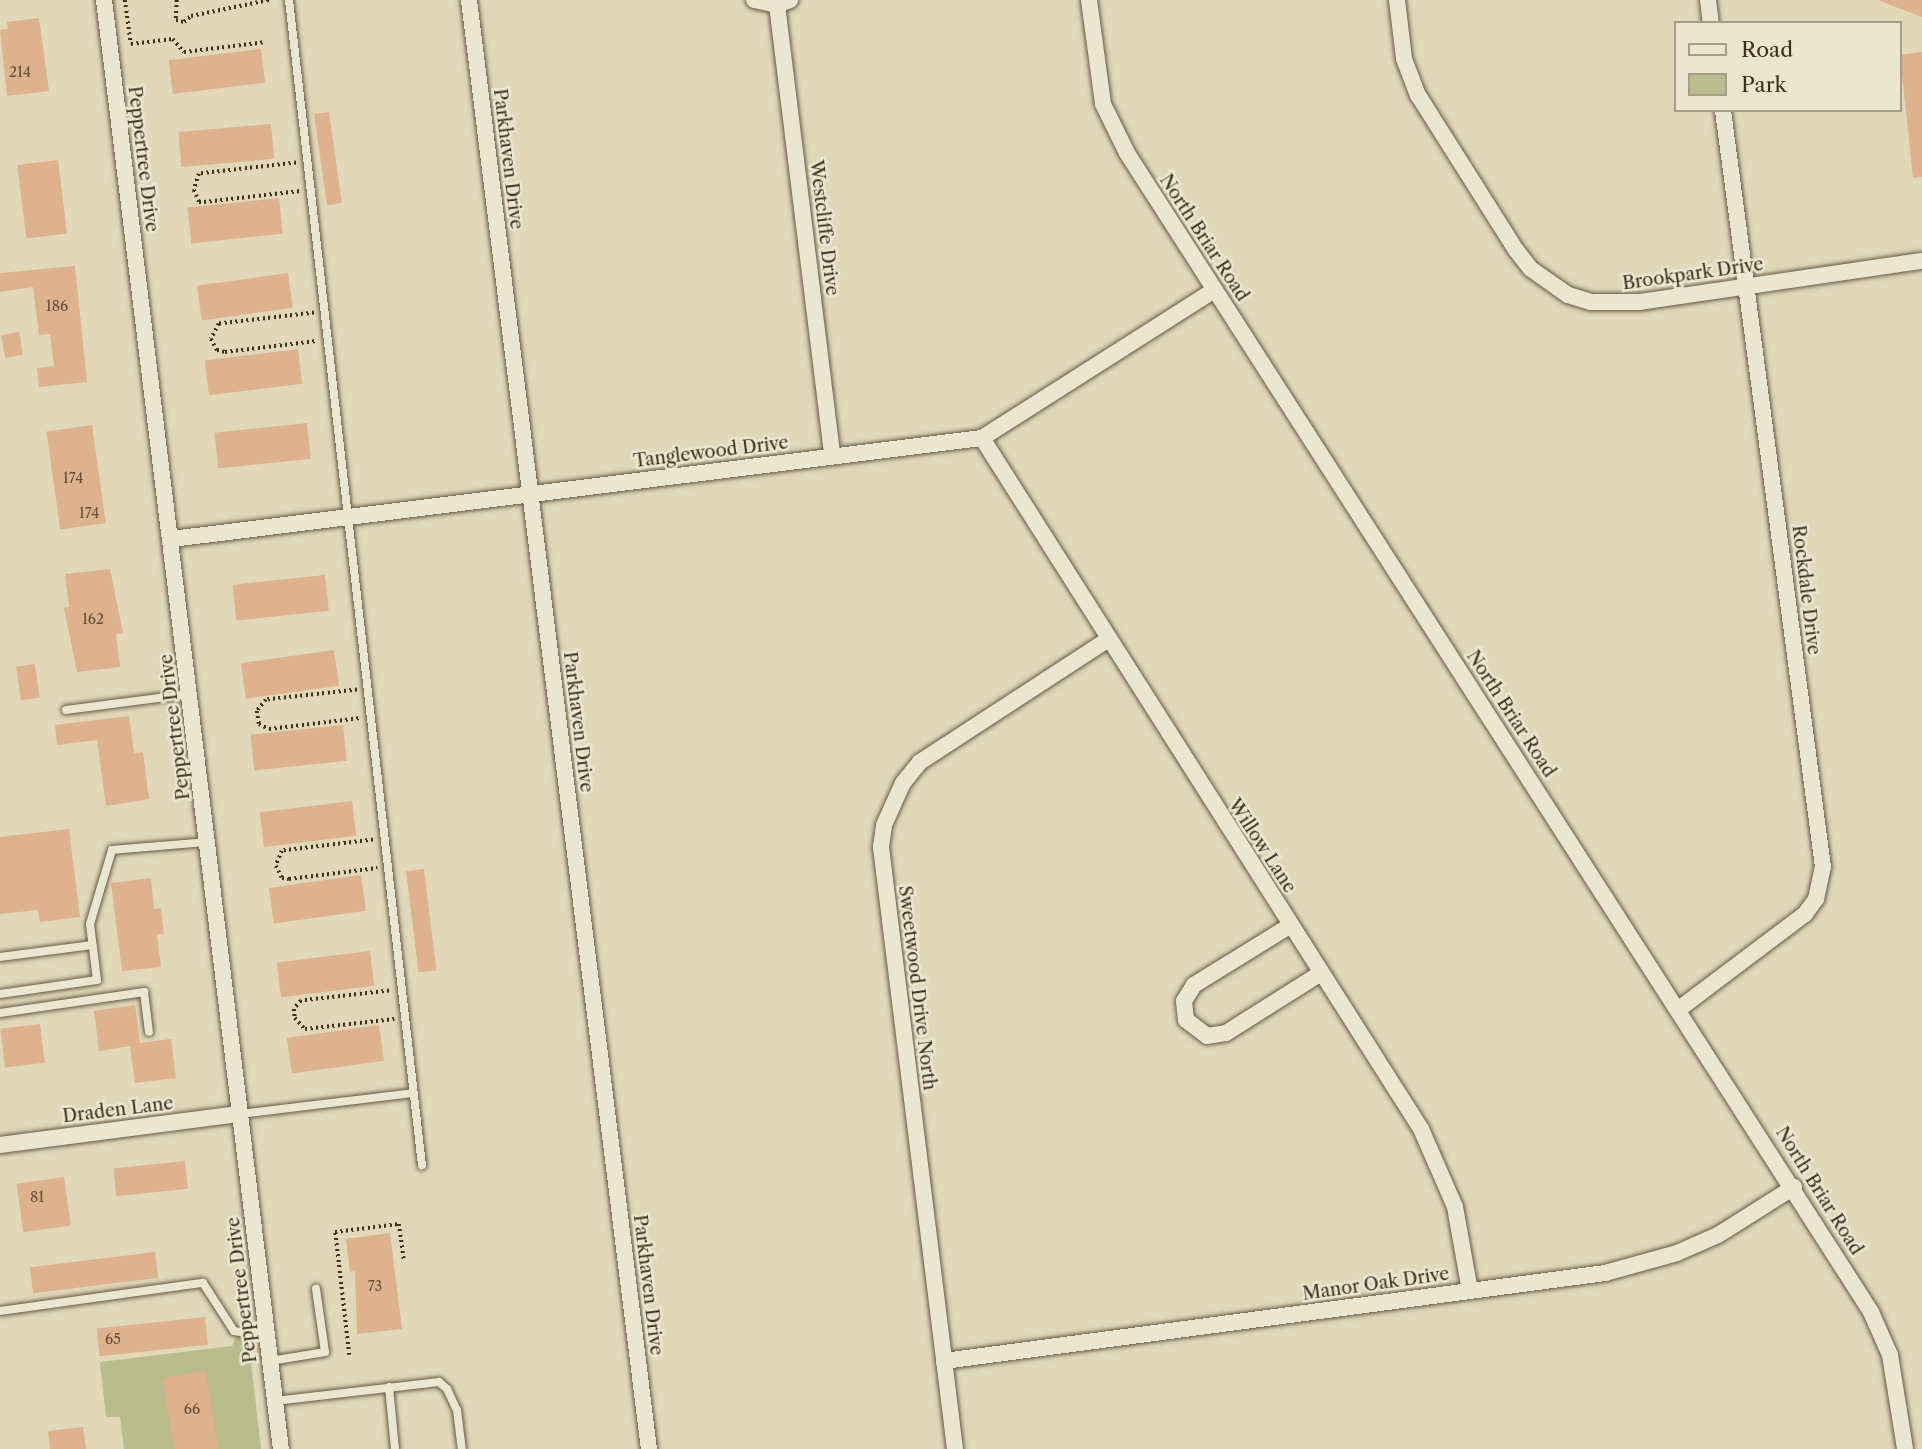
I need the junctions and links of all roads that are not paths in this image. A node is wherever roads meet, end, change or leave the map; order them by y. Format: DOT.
graph roads {
  1 [pos="104,0"];
  2 [pos="289,0"];
  3 [pos="469,0"];
  4 [pos="754,0"];
  5 [pos="1089,0"];
  6 [pos="1397,0"];
  7 [pos="1708,0"];
  8 [pos="783,2"];
  9 [pos="1711,21"];
  10 [pos="1723,112"];
  11 [pos="1922,261"];
  12 [pos="1747,286"];
  13 [pos="1214,290"];
  14 [pos="982,438"];
  15 [pos="832,456"];
  16 [pos="530,495"];
  17 [pos="351,517"];
  18 [pos="172,539"];
  19 [pos="1107,640"];
  20 [pos="190,694"];
  21 [pos="66,710"];
  22 [pos="208,842"];
  23 [pos="1291,925"];
  24 [pos="92,945"];
  25 [pos="0,957"];
  26 [pos="1321,973"];
  27 [pos="0,994"];
  28 [pos="1679,1009"];
  29 [pos="0,1013"];
  30 [pos="149,1032"];
  31 [pos="413,1093"];
  32 [pos="240,1114"];
  33 [pos="0,1145"];
  34 [pos="422,1165"];
  35 [pos="1794,1187"];
  36 [pos="316,1289"];
  37 [pos="1470,1291"];
  38 [pos="0,1311"];
  39 [pos="267,1336"];
  40 [pos="944,1360"];
  41 [pos="270,1361"];
  42 [pos="389,1387"];
  43 [pos="275,1401"];
  44 [pos="281,1449"];
  45 [pos="395,1449"];
  46 [pos="462,1449"];
  47 [pos="649,1449"];
  48 [pos="955,1449"];
  49 [pos="1905,1449"];
  1 -- 18 [label="street, Peppertree Drive"];
  2 -- 17 [label="lane"];
  3 -- 16 [label="street, Parkhaven Drive"];
  4 -- 8 [label="street, Westcliffe Drive"];
  5 -- 13 [label="street, North Briar Road"];
  6 -- 12 [label="street, Brookpark Drive"];
  7 -- 9 [label="street"];
  8 -- 15 [label="street, Westcliffe Drive"];
  10 -- 12 [label="street, Rockdale Drive"];
  11 -- 12 [label="street, Brookpark Drive"];
  12 -- 28 [label="street, Rockdale Drive"];
  13 -- 14 [label="street, Tanglewood Drive"];
  13 -- 28 [label="street, North Briar Road"];
  14 -- 15 [label="street, Tanglewood Drive"];
  14 -- 19 [label="street, Willow Lane"];
  15 -- 16 [label="street, Tanglewood Drive"];
  16 -- 17 [label="street, Tanglewood Drive"];
  16 -- 47 [label="street, Parkhaven Drive"];
  17 -- 18 [label="street, Tanglewood Drive"];
  17 -- 31 [label="lane"];
  18 -- 20 [label="street, Peppertree Drive"];
  19 -- 23 [label="street, Willow Lane"];
  19 -- 40 [label="street, Sweetwood Drive North"];
  20 -- 21 [label="lane"];
  20 -- 22 [label="street, Peppertree Drive"];
  22 -- 24 [label="lane"];
  22 -- 32 [label="street, Peppertree Drive"];
  23 -- 26 [label="street, Willow Lane"];
  23 -- 26 [label="street"];
  24 -- 25 [label="lane"];
  24 -- 27 [label="lane"];
  26 -- 37 [label="street, Willow Lane"];
  28 -- 35 [label="street, North Briar Road"];
  29 -- 30 [label="lane"];
  31 -- 32 [label="lane"];
  31 -- 34 [label="lane"];
  32 -- 33 [label="street, Draden Lane"];
  32 -- 39 [label="street, Peppertree Drive"];
  35 -- 37 [label="street, Manor Oak Drive"];
  35 -- 49 [label="street, North Briar Road"];
  36 -- 41 [label="lane"];
  37 -- 40 [label="street, Manor Oak Drive"];
  38 -- 39 [label="lane"];
  39 -- 41 [label="street, Peppertree Drive"];
  40 -- 48 [label="street, Sweetwood Drive North"];
  41 -- 43 [label="street, Peppertree Drive"];
  42 -- 43 [label="lane"];
  42 -- 45 [label="lane"];
  42 -- 46 [label="lane"];
  43 -- 44 [label="street, Peppertree Drive"];
}
